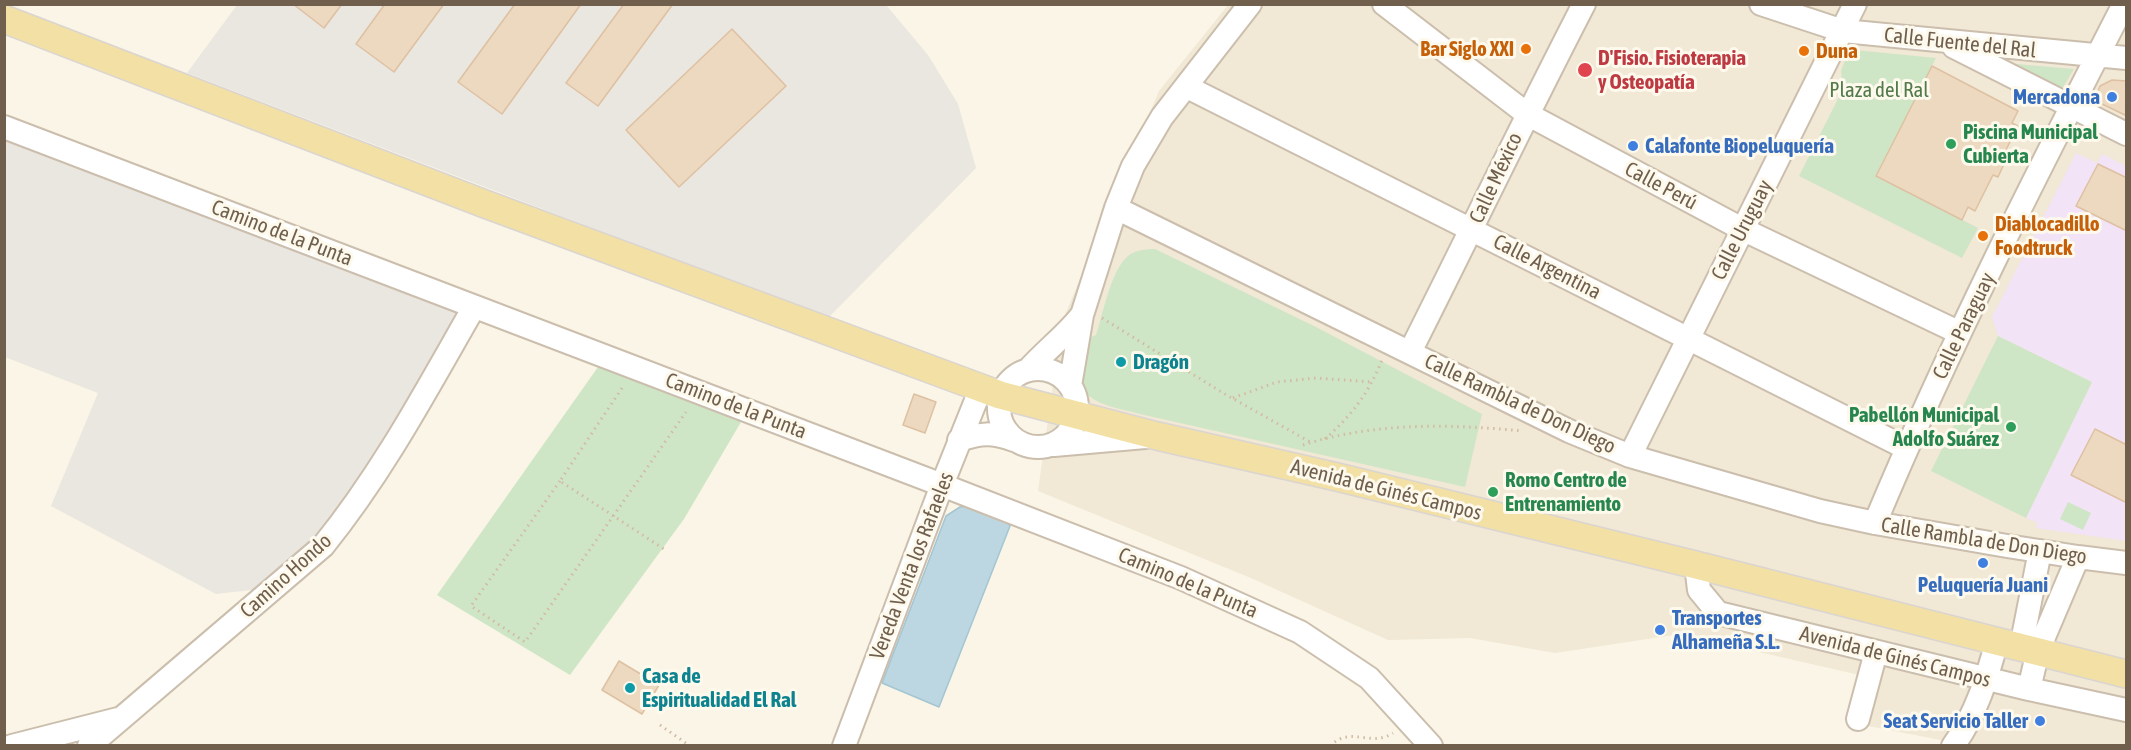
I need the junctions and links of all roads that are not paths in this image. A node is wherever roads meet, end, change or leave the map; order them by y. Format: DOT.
graph roads {
  1 [pos="1250,4"];
  2 [pos="1384,4"];
  3 [pos="1584,4"];
  4 [pos="1761,4"];
  5 [pos="1855,4"];
  6 [pos="2124,4"];
  7 [pos="4,19"];
  8 [pos="1843,31"];
  9 [pos="1943,41"];
  10 [pos="2098,56"];
  11 [pos="2127,58"];
  12 [pos="1187,87"];
  13 [pos="2071,105"];
  14 [pos="1527,114"];
  15 [pos="4,127"];
  16 [pos="2127,134"];
  17 [pos="1116,208"];
  18 [pos="1742,229"];
  19 [pos="1472,230"];
  20 [pos="474,307"];
  21 [pos="1084,311"];
  22 [pos="1960,333"];
  23 [pos="1687,338"];
  24 [pos="1410,352"];
  25 [pos="1028,370"];
  26 [pos="1070,386"];
  27 [pos="991,392"];
  28 [pos="1076,416"];
  29 [pos="1157,436"];
  30 [pos="1014,440"];
  31 [pos="959,441"];
  32 [pos="1054,445"];
  33 [pos="1906,448"];
  34 [pos="1630,456"];
  35 [pos="942,485"];
  36 [pos="1875,523"];
  37 [pos="2040,551"];
  38 [pos="2078,557"];
  39 [pos="2127,562"];
  40 [pos="1696,565"];
  41 [pos="2019,647"];
  42 [pos="1876,652"];
  43 [pos="2078,661"];
  44 [pos="2127,668"];
  45 [pos="2127,674"];
  46 [pos="1986,679"];
  47 [pos="2029,690"];
  48 [pos="2127,710"];
  49 [pos="120,718"];
  50 [pos="1858,719"];
  51 [pos="12,746"];
  52 [pos="89,746"];
  53 [pos="844,746"];
  54 [pos="1431,746"];
  55 [pos="1953,746"];
  1 -- 12 [label="street"];
  2 -- 14 [label="street, Calle Perú"];
  3 -- 14 [label="street, Calle México"];
  4 -- 8 [label="street, Calle Fuente del Ral"];
  5 -- 8 [label="street, Calle Uruguay"];
  6 -- 10 [label="street, Calle Paraguay"];
  7 -- 27 [label="main road, Avenida de Ginés Campos"];
  8 -- 9 [label="street, Calle Fuente del Ral"];
  8 -- 18 [label="street, Calle Uruguay"];
  9 -- 10 [label="street, Calle Fuente del Ral"];
  9 -- 13 [label="street"];
  10 -- 11 [label="street, Calle Fuente del Ral"];
  10 -- 13 [label="street, Calle Paraguay"];
  12 -- 17 [label="street"];
  12 -- 19 [label="street, Calle Argentina"];
  13 -- 16 [label="street"];
  13 -- 22 [label="street, Calle Paraguay"];
  14 -- 18 [label="street, Calle Perú"];
  14 -- 19 [label="street, Calle México"];
  15 -- 20 [label="street, Camino de la Punta"];
  17 -- 21 [label="street"];
  17 -- 24 [label="street, Calle Rambla de Don Diego"];
  18 -- 22 [label="street, Calle Perú"];
  18 -- 23 [label="street, Calle Uruguay"];
  19 -- 23 [label="street, Calle Argentina"];
  19 -- 24 [label="street, Calle México"];
  20 -- 35 [label="street, Camino de la Punta"];
  20 -- 49 [label="street, Camino Hondo"];
  21 -- 25 [label="street"];
  21 -- 26 [label="street"];
  22 -- 33 [label="street, Calle Paraguay"];
  23 -- 33 [label="street, Calle Argentina"];
  23 -- 34 [label="street, Calle Uruguay"];
  24 -- 34 [label="street, Calle Rambla de Don Diego"];
  25 -- 26 [label="street"];
  25 -- 27 [label="street"];
  26 -- 28 [label="street"];
  27 -- 28 [label="main road, Avenida de Ginés Campos"];
  27 -- 30 [label="street"];
  27 -- 31 [label="street, Vereda Venta los Rafaeles"];
  28 -- 29 [label="main road, Avenida de Ginés Campos"];
  28 -- 32 [label="street"];
  29 -- 32 [label="street"];
  29 -- 40 [label="main road, Avenida de Ginés Campos"];
  30 -- 31 [label="street"];
  30 -- 32 [label="street"];
  31 -- 35 [label="street, Vereda Venta los Rafaeles"];
  33 -- 36 [label="street, Calle Paraguay"];
  34 -- 36 [label="street, Calle Rambla de Don Diego"];
  35 -- 53 [label="street, Vereda Venta los Rafaeles"];
  35 -- 54 [label="street, Camino de la Punta"];
  36 -- 37 [label="street, Calle Rambla de Don Diego"];
  37 -- 38 [label="street, Calle Rambla de Don Diego"];
  37 -- 41 [label="street"];
  38 -- 39 [label="street, Calle Rambla de Don Diego"];
  38 -- 41 [label="street"];
  40 -- 41 [label="main road, Avenida de Ginés Campos"];
  40 -- 42 [label="street, Avenida de Ginés Campos"];
  41 -- 43 [label="main road, Avenida de Ginés Campos"];
  41 -- 46 [label="street"];
  41 -- 47 [label="street"];
  42 -- 46 [label="street, Avenida de Ginés Campos"];
  42 -- 50 [label="street"];
  43 -- 44 [label="main road, Avenida de Ginés Campos"];
  43 -- 45 [label="main road, Avenida de Ginés Campos"];
  46 -- 47 [label="street, Avenida de Ginés Campos"];
  46 -- 55 [label="street"];
  47 -- 48 [label="street, Avenida de Ginés Campos"];
  49 -- 51 [label="street"];
  49 -- 52 [label="street, Camino Hondo"];
}
